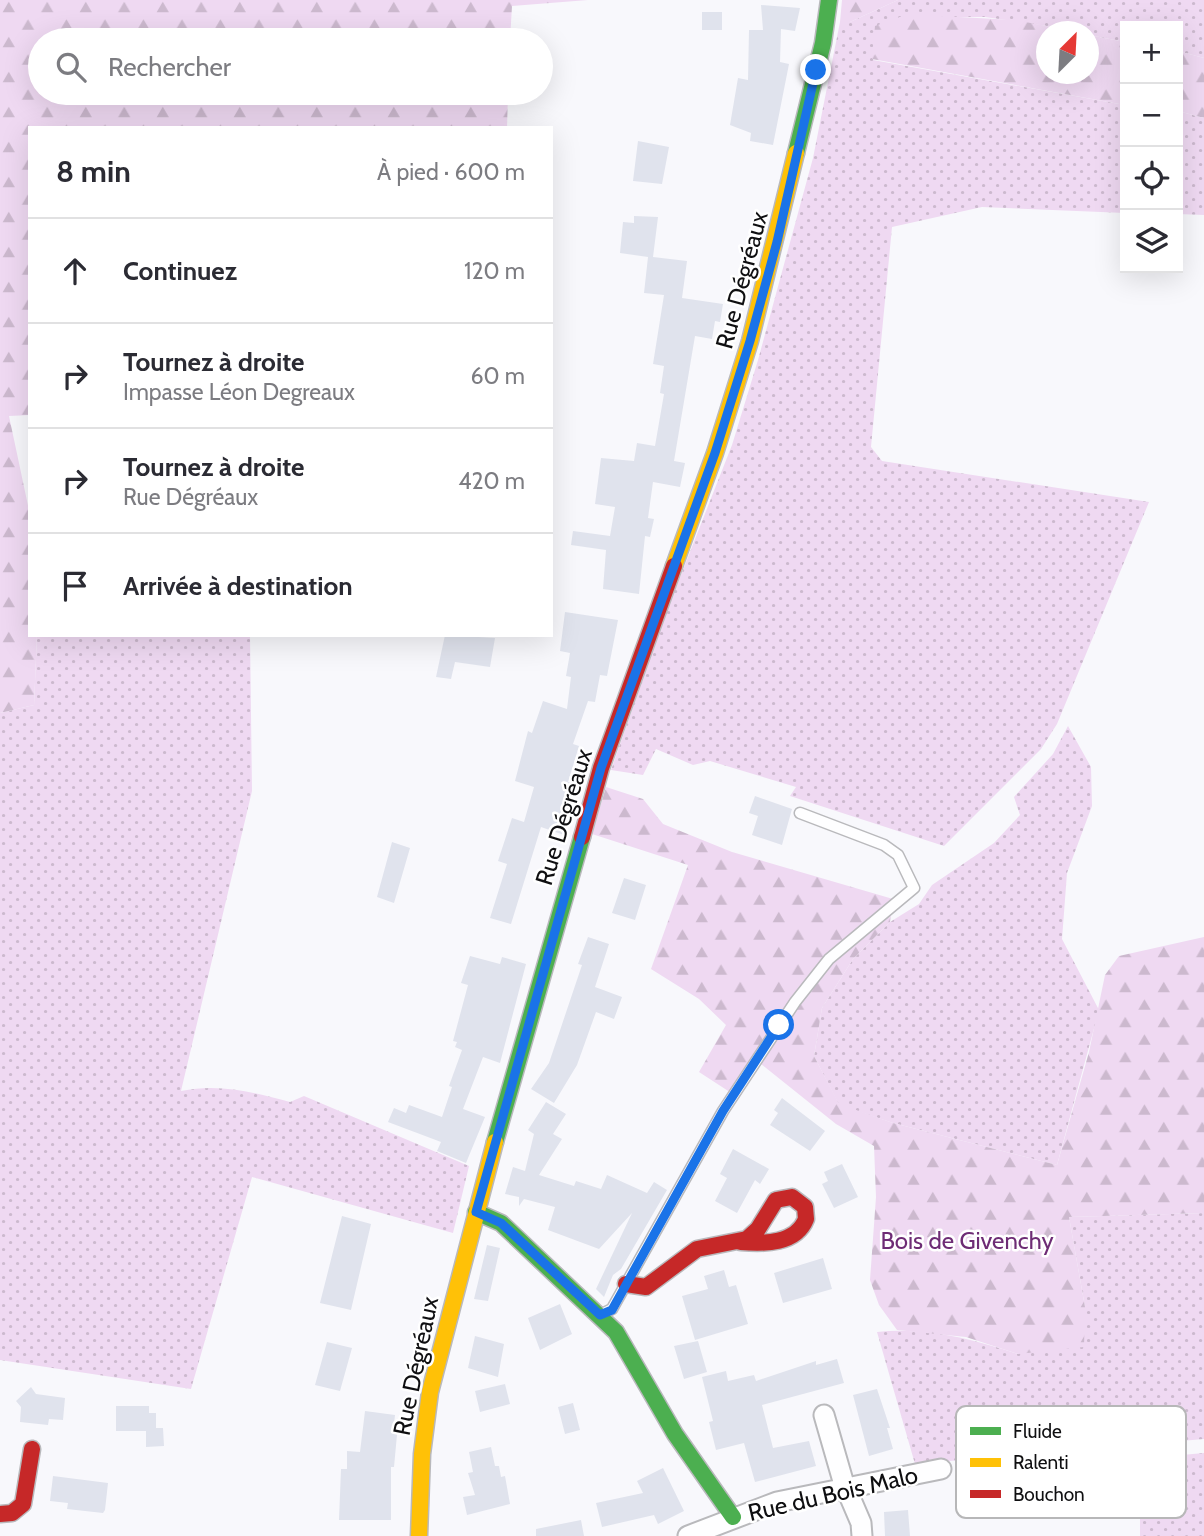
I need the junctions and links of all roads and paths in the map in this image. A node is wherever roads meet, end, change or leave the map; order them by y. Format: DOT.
graph roads {
  1 [pos="829,0"];
  2 [pos="800,813"];
  3 [pos="476,1212"];
  4 [pos="741,1242"];
  5 [pos="626,1284"];
  6 [pos="600,1315"];
  7 [pos="824,1415"];
  8 [pos="32,1448"];
  9 [pos="941,1469"];
  10 [pos="846,1489"];
  11 [pos="0,1514"];
  12 [pos="733,1517"];
  13 [pos="419,1536"];
  14 [pos="688,1536"];
  15 [pos="862,1536"];
  1 -- 3 [label="main road, Rue Dégréaux"];
  2 -- 5 [label="lane"];
  3 -- 6 [label="main road"];
  3 -- 13 [label="main road, Rue Dégréaux"];
  4 -- 5 [label="main road"];
  5 -- 6 [label="lane"];
  6 -- 12 [label="main road"];
  7 -- 10 [label="street"];
  8 -- 11 [label="main road"];
  9 -- 10 [label="street, Rue du Bois Malo"];
  10 -- 12 [label="street, Rue du Bois Malo"];
  10 -- 15 [label="street"];
  12 -- 14 [label="street, Rue du Bois Malo"];
}
